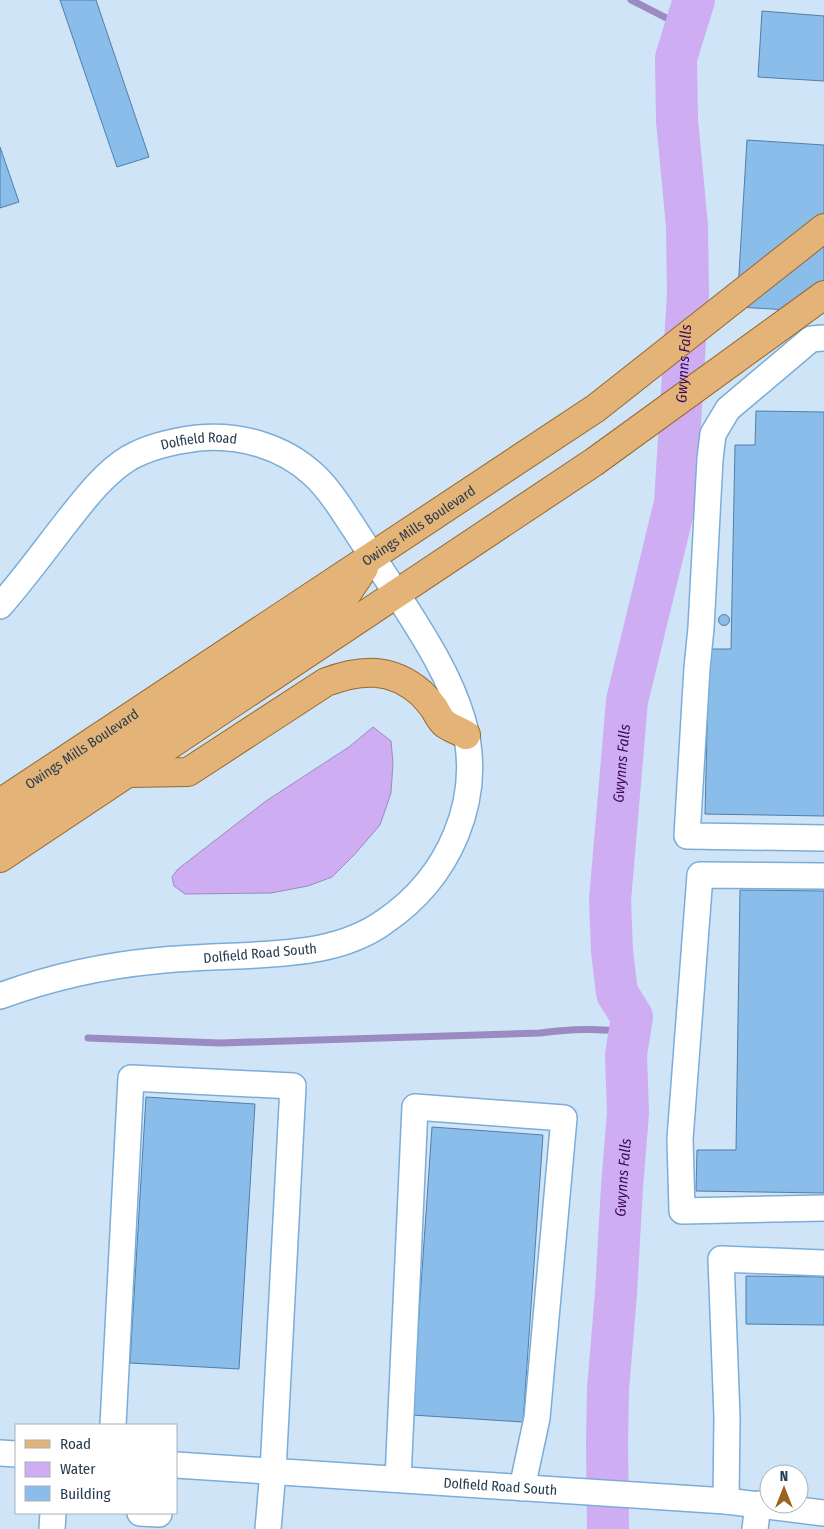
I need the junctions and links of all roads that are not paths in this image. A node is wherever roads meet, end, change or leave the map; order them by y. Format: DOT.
graph roads {
  1 [pos="824,228"];
  2 [pos="824,295"];
  3 [pos="824,338"];
  4 [pos="372,556"];
  5 [pos="396,594"];
  6 [pos="0,606"];
  7 [pos="466,735"];
  8 [pos="128,773"];
  9 [pos="0,803"];
  10 [pos="0,828"];
  11 [pos="824,838"];
  12 [pos="0,858"];
  13 [pos="824,876"];
  14 [pos="0,996"];
  15 [pos="824,1208"];
  16 [pos="824,1263"];
  17 [pos="113,1424"];
  18 [pos="0,1453"];
  19 [pos="15,1454"];
  20 [pos="178,1464"];
  21 [pos="273,1471"];
  22 [pos="398,1479"];
  23 [pos="522,1488"];
  24 [pos="726,1501"];
  25 [pos="758,1504"];
  26 [pos="824,1513"];
  27 [pos="53,1514"];
  28 [pos="52,1529"];
  29 [pos="268,1529"];
  30 [pos="755,1529"];
  1 -- 4 [label="main road, Owings Mills Boulevard"];
  2 -- 5 [label="main road"];
  3 -- 11 [label="street"];
  4 -- 5 [label="street, Dolfield Road"];
  4 -- 6 [label="street, Dolfield Road"];
  4 -- 9 [label="main road, Owings Mills Boulevard"];
  4 -- 10 [label="main road"];
  5 -- 7 [label="street, Dolfield Road South"];
  5 -- 8 [label="main road"];
  7 -- 8 [label="main road"];
  7 -- 14 [label="street, Dolfield Road South"];
  8 -- 12 [label="main road"];
  13 -- 15 [label="street"];
  16 -- 24 [label="street"];
  17 -- 21 [label="street"];
  18 -- 19 [label="street"];
  20 -- 21 [label="street, Dolfield Road South"];
  21 -- 22 [label="street, Dolfield Road South"];
  21 -- 29 [label="street"];
  22 -- 23 [label="street, Dolfield Road South"];
  22 -- 23 [label="street"];
  23 -- 24 [label="street, Dolfield Road South"];
  24 -- 25 [label="street, Dolfield Road South"];
  25 -- 26 [label="street, Dolfield Road South"];
  25 -- 30 [label="street"];
  27 -- 28 [label="street"];
}
